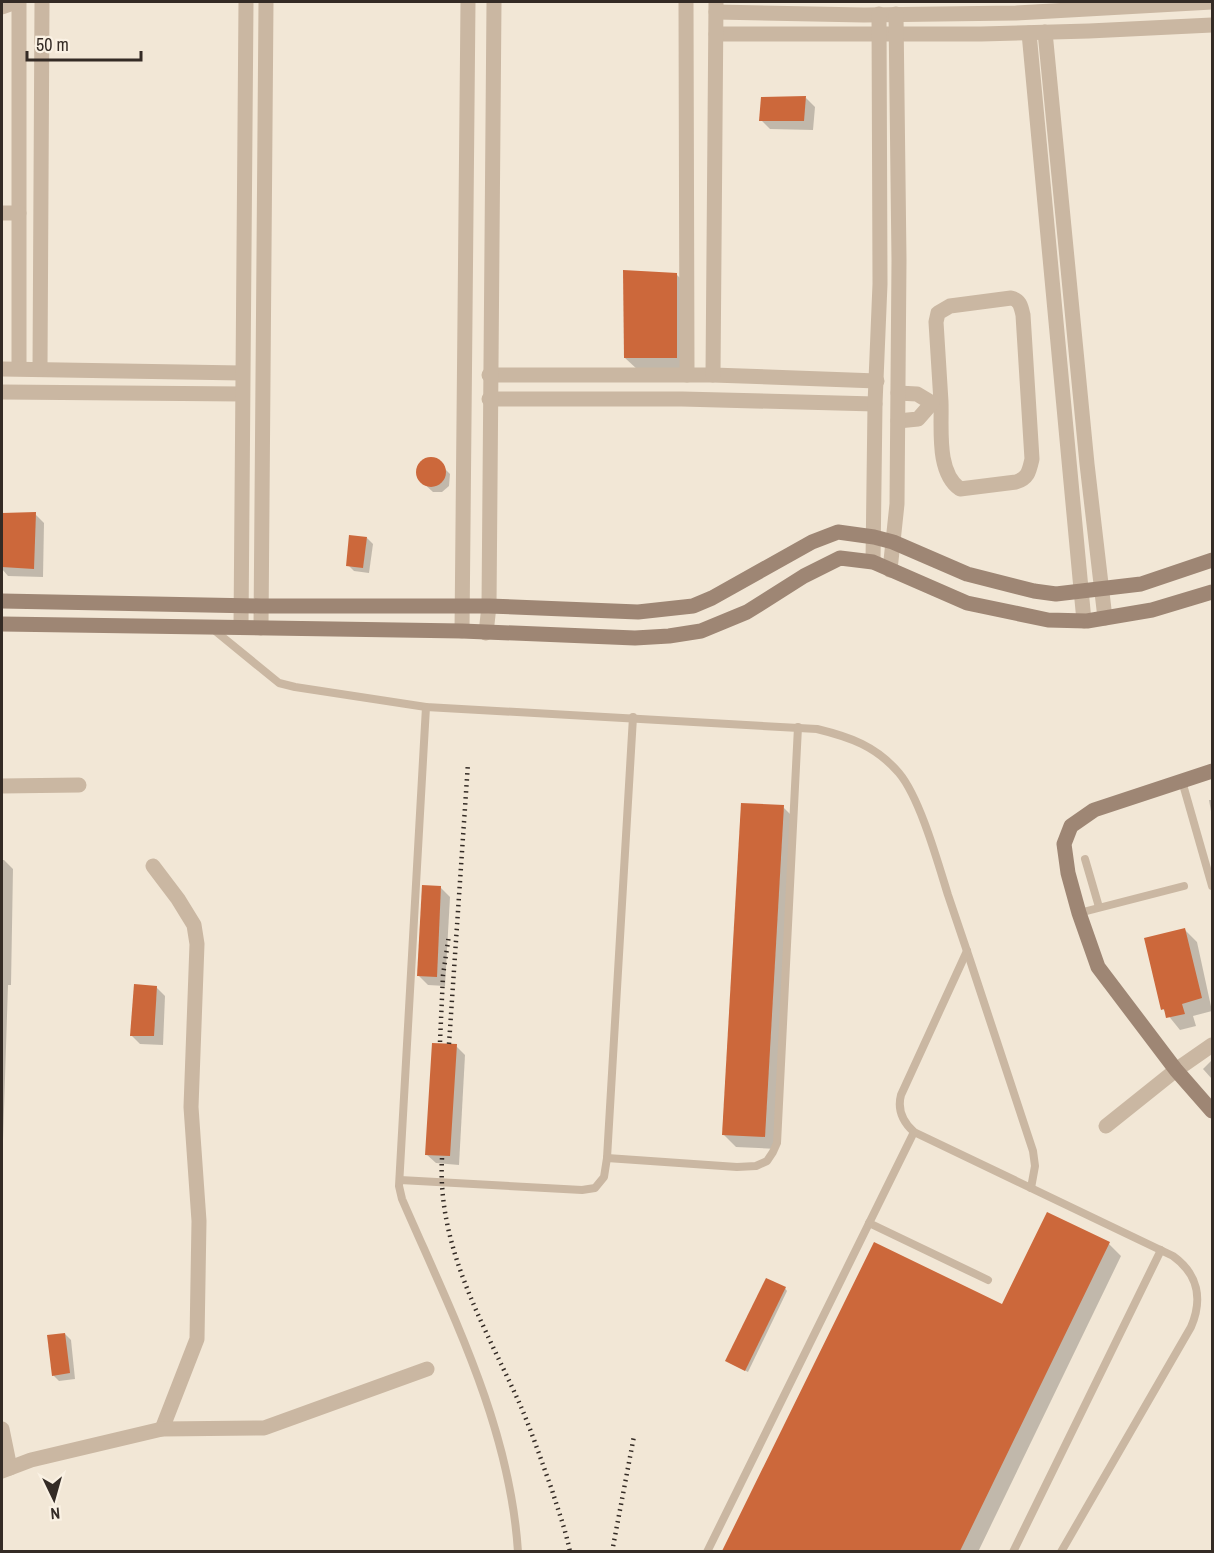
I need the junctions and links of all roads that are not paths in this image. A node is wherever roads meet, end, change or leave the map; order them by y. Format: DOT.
graph roads {
  1 [pos="18,2"];
  2 [pos="42,2"];
  3 [pos="246,2"];
  4 [pos="266,2"];
  5 [pos="468,2"];
  6 [pos="494,2"];
  7 [pos="686,2"];
  8 [pos="1212,2"];
  9 [pos="2,7"];
  10 [pos="716,7"];
  11 [pos="879,14"];
  12 [pos="896,14"];
  13 [pos="1212,25"];
  14 [pos="1045,32"];
  15 [pos="880,33"];
  16 [pos="1029,33"];
  17 [pos="716,34"];
  18 [pos="896,34"];
  19 [pos="19,61"];
  20 [pos="42,64"];
  21 [pos="2,213"];
  22 [pos="19,213"];
  23 [pos="19,368"];
  24 [pos="2,369"];
  25 [pos="40,369"];
  26 [pos="242,373"];
  27 [pos="489,375"];
  28 [pos="687,375"];
  29 [pos="713,375"];
  30 [pos="877,381"];
  31 [pos="2,392"];
  32 [pos="898,393"];
  33 [pos="242,394"];
  34 [pos="489,399"];
  35 [pos="937,403"];
  36 [pos="875,404"];
  37 [pos="898,421"];
  38 [pos="874,537"];
  39 [pos="893,542"];
  40 [pos="1212,560"];
  41 [pos="873,562"];
  42 [pos="890,570"];
  43 [pos="1101,590"];
  44 [pos="1081,592"];
  45 [pos="1212,592"];
  46 [pos="2,601"];
  47 [pos="240,604"];
  48 [pos="261,606"];
  49 [pos="464,606"];
  50 [pos="489,606"];
  51 [pos="1105,618"];
  52 [pos="1084,621"];
  53 [pos="2,624"];
  54 [pos="210,627"];
  55 [pos="241,627"];
  56 [pos="261,628"];
  57 [pos="462,631"];
  58 [pos="486,633"];
  59 [pos="426,707"];
  60 [pos="633,717"];
  61 [pos="798,727"];
  62 [pos="1212,771"];
  63 [pos="1182,781"];
  64 [pos="79,785"];
  65 [pos="2,786"];
  66 [pos="1085,859"];
  67 [pos="153,866"];
  68 [pos="1184,886"];
  69 [pos="1212,886"];
  70 [pos="1100,908"];
  71 [pos="1079,913"];
  72 [pos="967,951"];
  73 [pos="1212,1045"];
  74 [pos="1176,1070"];
  75 [pos="1212,1111"];
  76 [pos="1106,1126"];
  77 [pos="914,1132"];
  78 [pos="607,1158"];
  79 [pos="400,1180"];
  80 [pos="1031,1188"];
  81 [pos="869,1223"];
  82 [pos="1161,1250"];
  83 [pos="988,1281"];
  84 [pos="427,1369"];
  85 [pos="2,1429"];
  86 [pos="162,1430"];
  87 [pos="6,1470"];
  88 [pos="518,1551"];
  89 [pos="707,1551"];
  90 [pos="1013,1551"];
  91 [pos="1061,1551"];
  1 -- 9 [label="street"];
  1 -- 19 [label="street"];
  2 -- 20 [label="street"];
  3 -- 26 [label="street"];
  4 -- 48 [label="street"];
  5 -- 49 [label="street"];
  6 -- 27 [label="street"];
  7 -- 28 [label="street"];
  8 -- 12 [label="street"];
  10 -- 11 [label="street"];
  10 -- 17 [label="street"];
  11 -- 12 [label="street"];
  11 -- 15 [label="street"];
  12 -- 18 [label="street"];
  13 -- 14 [label="street"];
  14 -- 16 [label="street"];
  14 -- 43 [label="street"];
  15 -- 17 [label="street"];
  15 -- 18 [label="street"];
  15 -- 30 [label="street"];
  16 -- 18 [label="street"];
  16 -- 44 [label="street"];
  17 -- 29 [label="street"];
  18 -- 32 [label="street"];
  19 -- 20 [label="street"];
  19 -- 22 [label="street"];
  20 -- 25 [label="street"];
  21 -- 22 [label="street"];
  22 -- 23 [label="street"];
  23 -- 24 [label="street"];
  23 -- 25 [label="street"];
  24 -- 31 [label="street"];
  25 -- 26 [label="street"];
  26 -- 33 [label="street"];
  27 -- 28 [label="street"];
  27 -- 34 [label="street"];
  28 -- 29 [label="street"];
  29 -- 30 [label="street"];
  30 -- 36 [label="street"];
  31 -- 33 [label="street"];
  32 -- 35 [label="street"];
  32 -- 37 [label="street"];
  33 -- 47 [label="street"];
  34 -- 36 [label="street"];
  34 -- 50 [label="street"];
  35 -- 35 [label="street"];
  35 -- 37 [label="street"];
  36 -- 38 [label="street"];
  37 -- 39 [label="street"];
  38 -- 39 [label="street"];
  38 -- 41 [label="street"];
  38 -- 50 [label="street"];
  39 -- 42 [label="street"];
  39 -- 44 [label="street"];
  40 -- 43 [label="street"];
  41 -- 42 [label="street"];
  41 -- 58 [label="street"];
  42 -- 52 [label="street"];
  43 -- 44 [label="street"];
  43 -- 51 [label="street"];
  44 -- 52 [label="street"];
  45 -- 51 [label="street"];
  46 -- 47 [label="street"];
  47 -- 48 [label="street"];
  47 -- 55 [label="street"];
  48 -- 49 [label="street"];
  48 -- 56 [label="street"];
  49 -- 50 [label="street"];
  49 -- 57 [label="street"];
  50 -- 58 [label="street"];
  51 -- 52 [label="street"];
  53 -- 54 [label="street"];
  54 -- 55 [label="street"];
  54 -- 59 [label="lane"];
  55 -- 56 [label="street"];
  56 -- 57 [label="street"];
  57 -- 58 [label="street"];
  59 -- 60 [label="lane"];
  59 -- 79 [label="lane"];
  60 -- 61 [label="lane"];
  60 -- 78 [label="lane"];
  61 -- 72 [label="lane"];
  61 -- 78 [label="lane"];
  62 -- 63 [label="street"];
  63 -- 69 [label="lane"];
  63 -- 71 [label="street"];
  64 -- 65 [label="street"];
  66 -- 70 [label="lane"];
  67 -- 86 [label="street"];
  68 -- 70 [label="lane"];
  70 -- 71 [label="lane"];
  71 -- 74 [label="street"];
  72 -- 77 [label="lane"];
  72 -- 80 [label="lane"];
  73 -- 74 [label="street"];
  74 -- 75 [label="street"];
  74 -- 76 [label="street"];
  77 -- 80 [label="lane"];
  77 -- 81 [label="lane"];
  78 -- 79 [label="lane"];
  79 -- 88 [label="lane"];
  80 -- 82 [label="lane"];
  81 -- 83 [label="lane"];
  81 -- 89 [label="lane"];
  82 -- 90 [label="lane"];
  82 -- 91 [label="lane"];
  84 -- 86 [label="street"];
  85 -- 87 [label="street"];
  86 -- 87 [label="street"];
}
